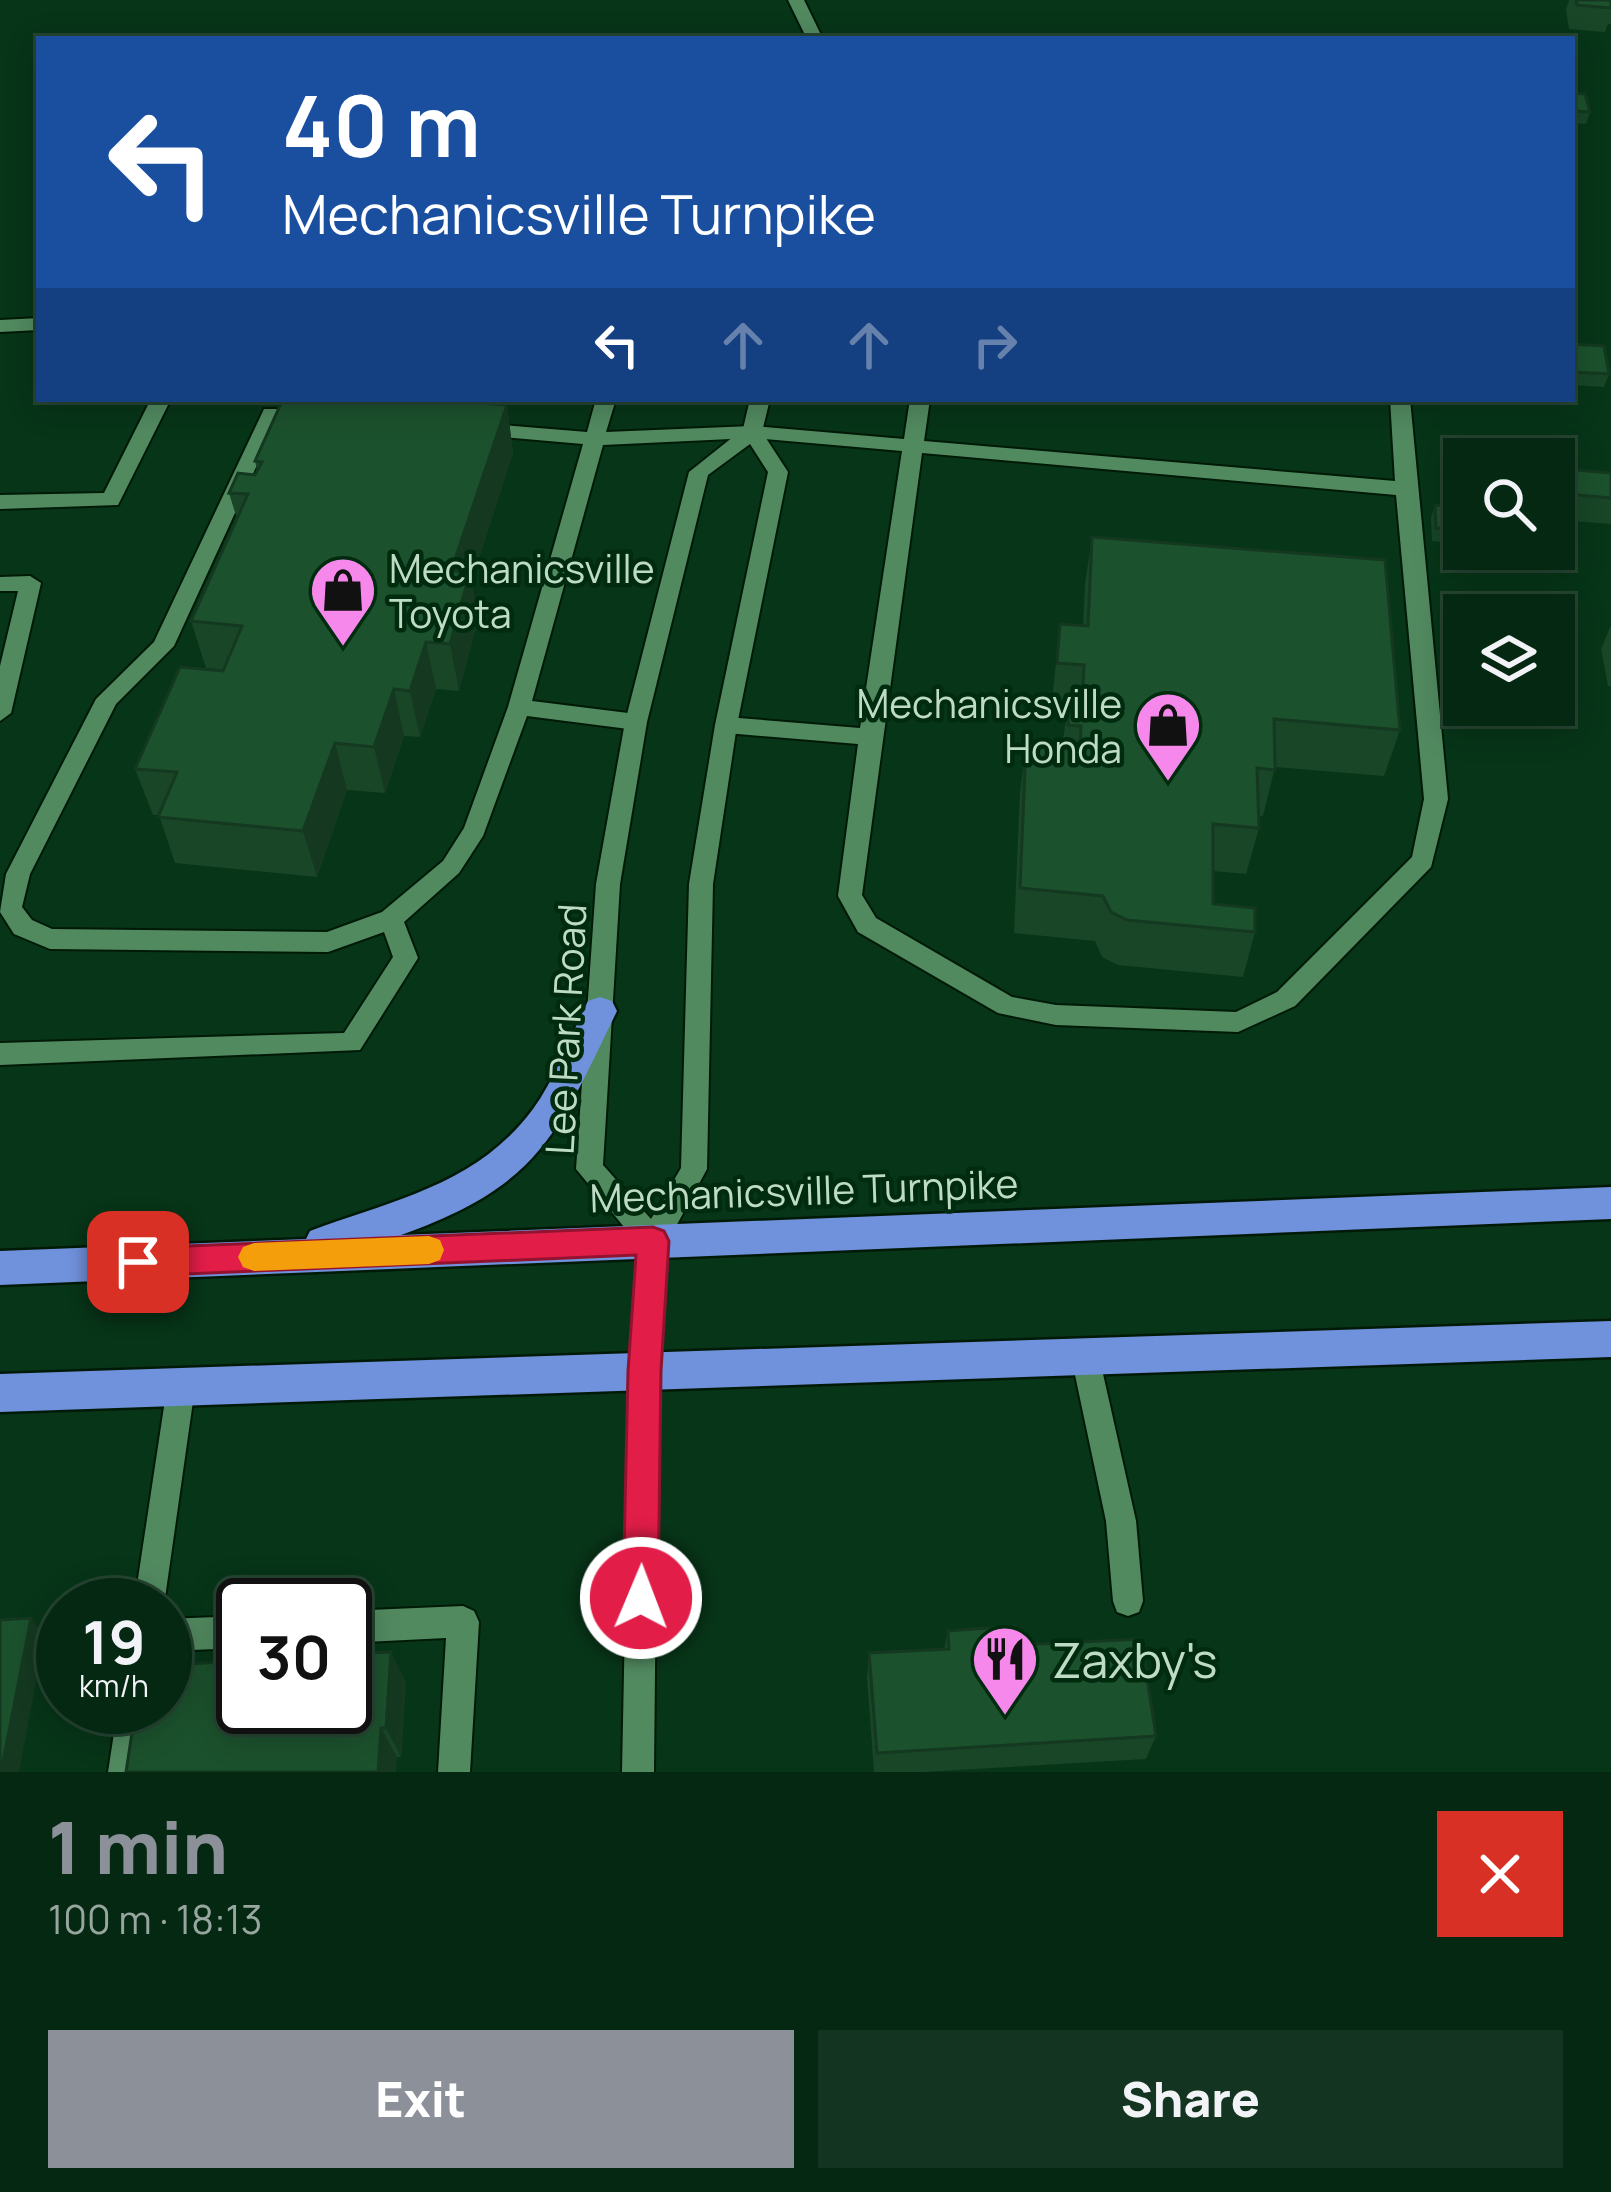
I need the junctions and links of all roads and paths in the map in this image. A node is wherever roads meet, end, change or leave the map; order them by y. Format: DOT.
graph roads {
  1 [pos="796,0"];
  2 [pos="814,36"];
  3 [pos="36,324"];
  4 [pos="0,326"];
  5 [pos="160,402"];
  6 [pos="605,402"];
  7 [pos="759,402"];
  8 [pos="920,402"];
  9 [pos="1400,402"];
  10 [pos="268,406"];
  11 [pos="341,418"];
  12 [pos="457,428"];
  13 [pos="752,432"];
  14 [pos="596,439"];
  15 [pos="912,447"];
  16 [pos="1406,489"];
  17 [pos="0,502"];
  18 [pos="0,584"];
  19 [pos="519,706"];
  20 [pos="0,713"];
  21 [pos="636,722"];
  22 [pos="726,724"];
  23 [pos="870,737"];
  24 [pos="5,918"];
  25 [pos="391,919"];
  26 [pos="600,1011"];
  27 [pos="0,1054"];
  28 [pos="1611,1203"];
  29 [pos="653,1241"];
  30 [pos="276,1256"];
  31 [pos="0,1268"];
  32 [pos="1611,1339"];
  33 [pos="1084,1356"];
  34 [pos="644,1371"];
  35 [pos="181,1387"];
  36 [pos="0,1394"];
  37 [pos="153,1578"];
  38 [pos="1128,1601"];
  39 [pos="372,1626"];
  40 [pos="130,1734"];
  41 [pos="124,1772"];
  42 [pos="454,1772"];
  43 [pos="638,1772"];
  1 -- 2 [label="street"];
  3 -- 4 [label="street"];
  5 -- 17 [label="street"];
  6 -- 14 [label="street"];
  7 -- 13 [label="street"];
  8 -- 15 [label="street"];
  9 -- 16 [label="street"];
  10 -- 11 [label="street"];
  10 -- 24 [label="street"];
  12 -- 14 [label="street"];
  13 -- 14 [label="street"];
  13 -- 15 [label="street"];
  13 -- 21 [label="street, Lee Park Road"];
  13 -- 22 [label="street"];
  14 -- 19 [label="street"];
  15 -- 16 [label="street"];
  15 -- 23 [label="street"];
  16 -- 23 [label="street"];
  18 -- 20 [label="street"];
  19 -- 21 [label="street"];
  19 -- 25 [label="street"];
  21 -- 26 [label="street, Lee Park Road"];
  22 -- 23 [label="street"];
  22 -- 29 [label="street"];
  24 -- 25 [label="street"];
  25 -- 27 [label="street"];
  26 -- 29 [label="street, Lee Park Road"];
  26 -- 30 [label="highway"];
  28 -- 29 [label="highway, Mechanicsville Turnpike"];
  29 -- 30 [label="highway, Mechanicsville Turnpike"];
  29 -- 34 [label="street"];
  30 -- 31 [label="highway, Mechanicsville Turnpike"];
  32 -- 33 [label="highway"];
  33 -- 34 [label="highway"];
  33 -- 38 [label="street"];
  34 -- 35 [label="highway"];
  34 -- 43 [label="street"];
  35 -- 36 [label="highway"];
  35 -- 37 [label="street"];
  39 -- 42 [label="street"];
  40 -- 41 [label="street"];
}
